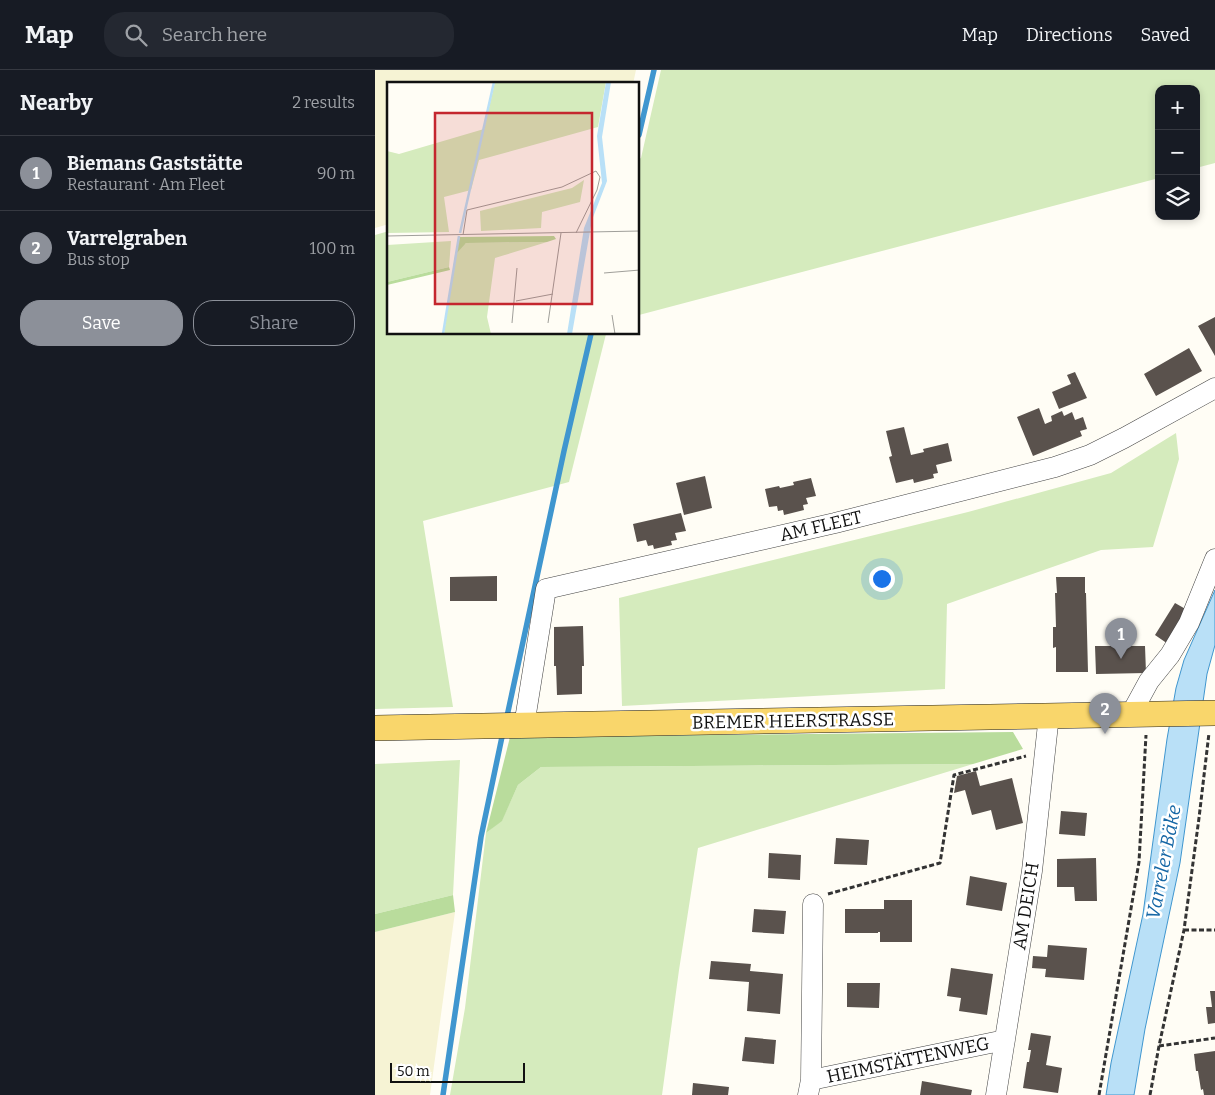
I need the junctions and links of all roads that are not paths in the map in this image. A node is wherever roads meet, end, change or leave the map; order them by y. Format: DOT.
graph roads {
  1 [pos="1215,388"];
  2 [pos="1215,559"];
  3 [pos="1210,713"];
  4 [pos="1149,714"];
  5 [pos="1049,716"];
  6 [pos="521,726"];
  7 [pos="375,728"];
  8 [pos="813,904"];
  9 [pos="1005,1040"];
  10 [pos="809,1088"];
  11 [pos="996,1095"];
  1 -- 6 [label="street, AM FLEET"];
  2 -- 4 [label="street"];
  3 -- 4 [label="main road, BREMER HEERSTRASSE"];
  4 -- 5 [label="main road, BREMER HEERSTRASSE"];
  5 -- 6 [label="main road, BREMER HEERSTRASSE"];
  5 -- 9 [label="street, AM DEICH"];
  6 -- 7 [label="main road, BREMER HEERSTRASSE"];
  8 -- 10 [label="street, HEIMSTÄTTENWEG"];
  9 -- 10 [label="street, HEIMSTÄTTENWEG"];
  9 -- 11 [label="street, AM DEICH"];
}
